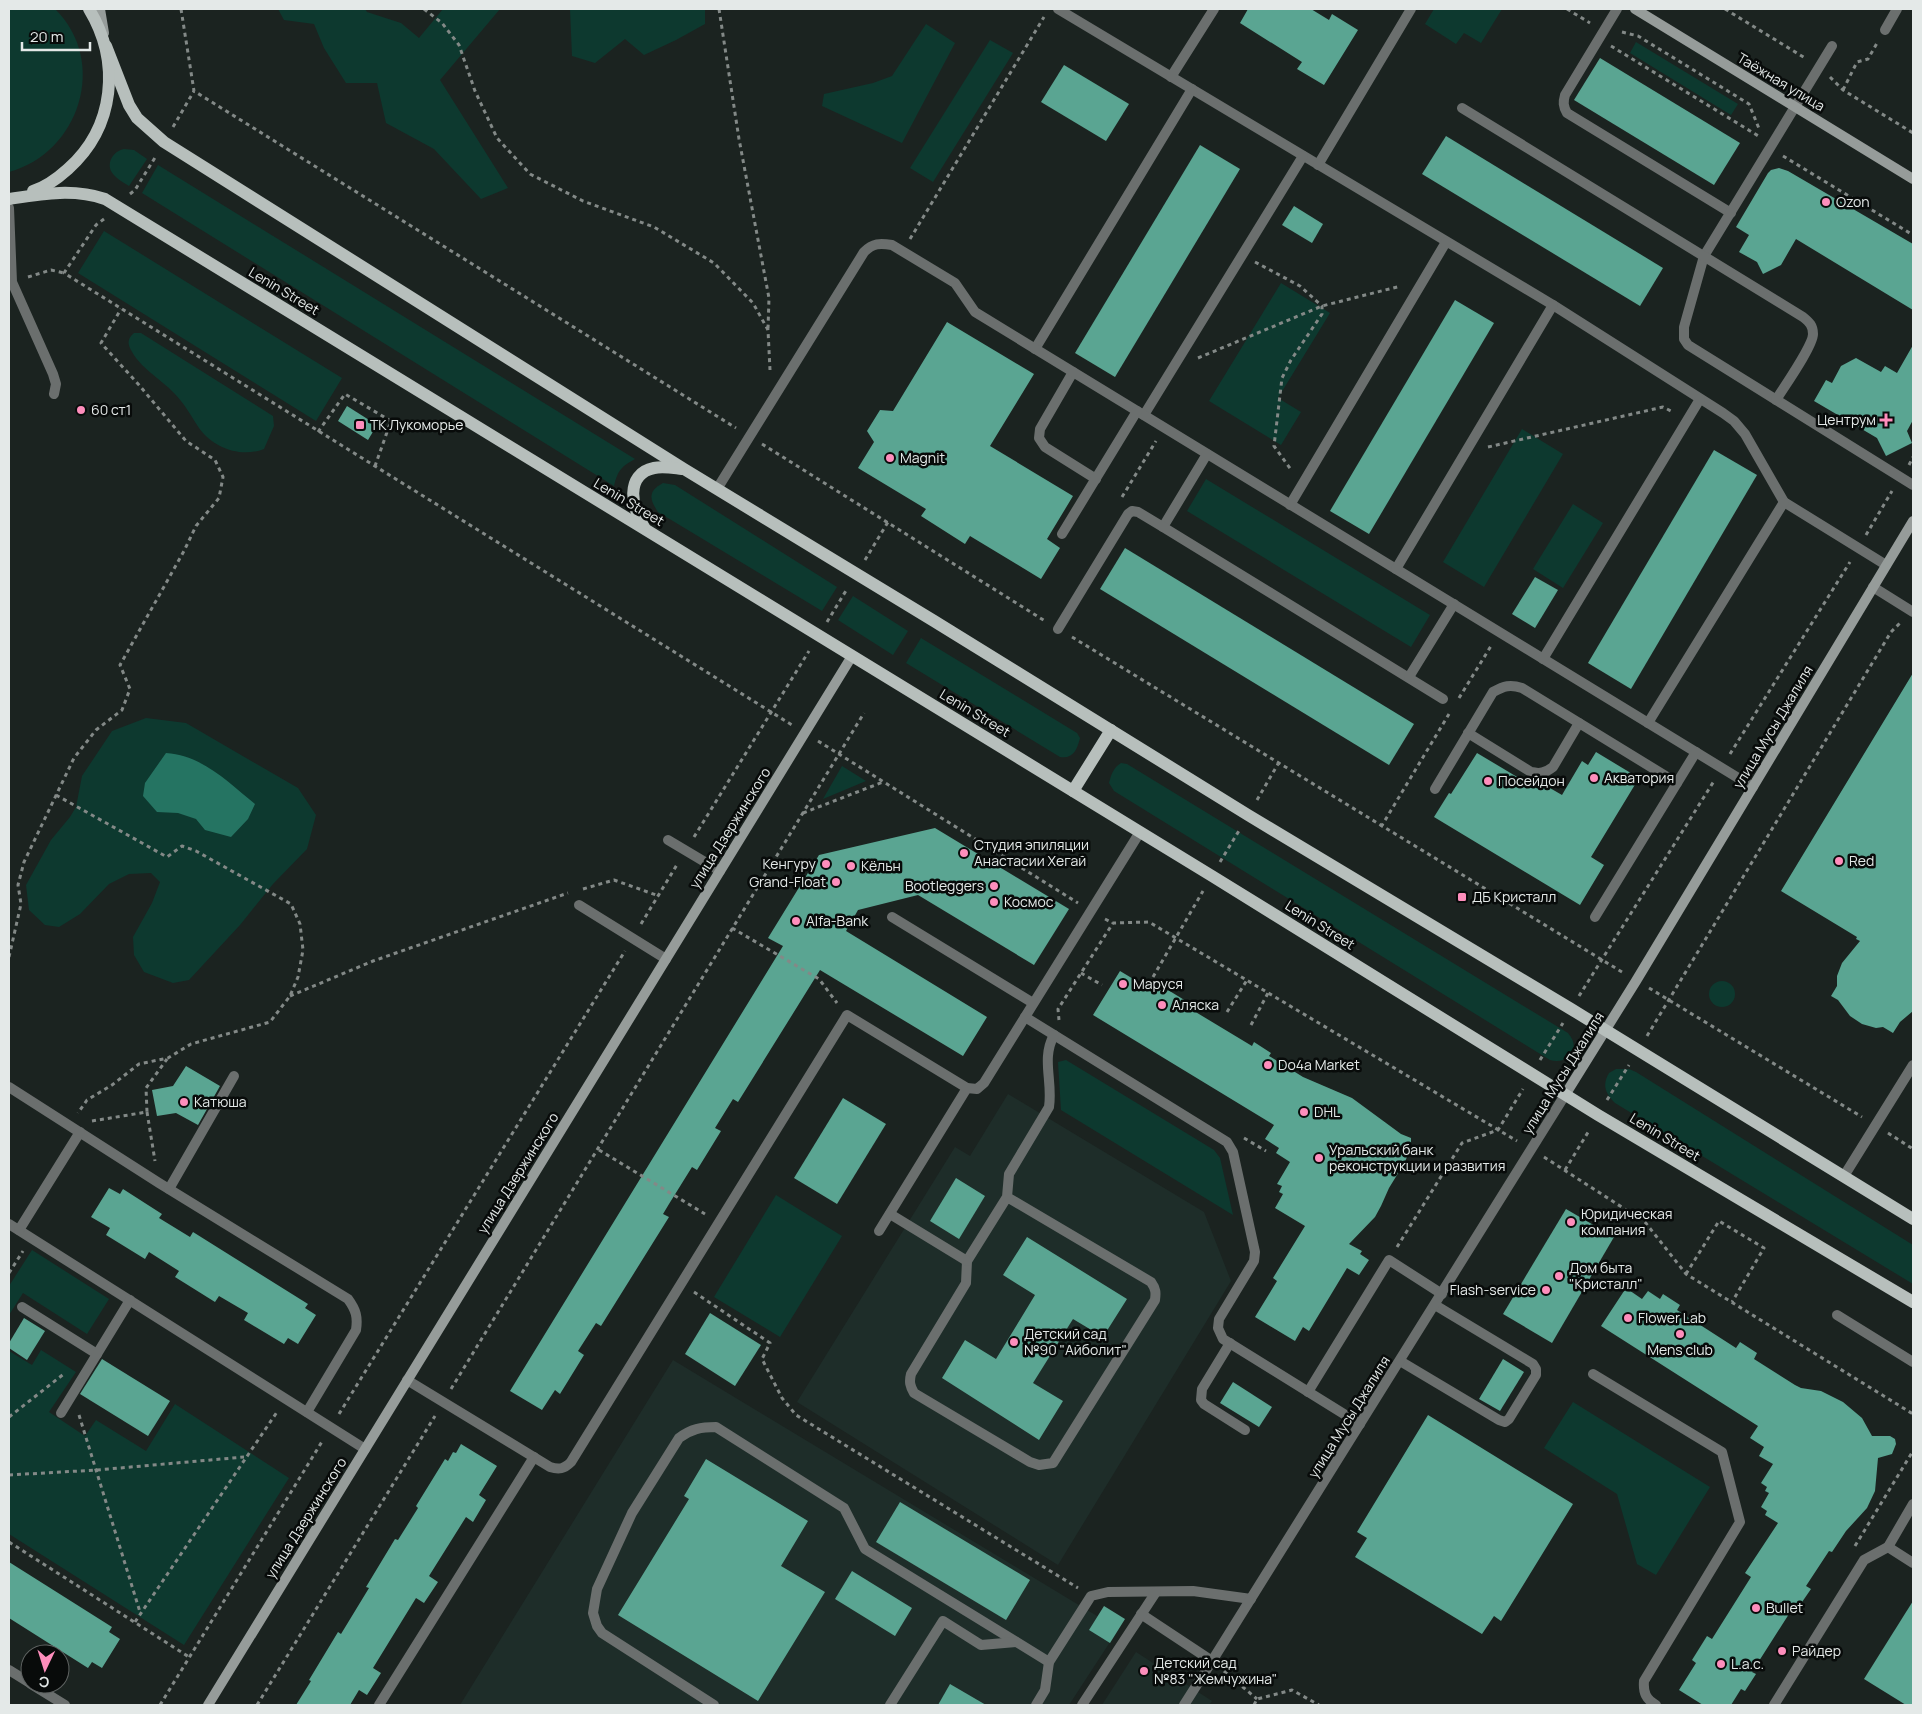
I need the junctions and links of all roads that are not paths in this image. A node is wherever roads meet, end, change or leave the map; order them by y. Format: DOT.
graph roads {
  1 [pos="89,9"];
  2 [pos="100,9"];
  3 [pos="1058,9"];
  4 [pos="1214,9"];
  5 [pos="1411,9"];
  6 [pos="1617,9"];
  7 [pos="1635,9"];
  8 [pos="1897,9"];
  9 [pos="1885,30"];
  10 [pos="106,46"];
  11 [pos="1832,46"];
  12 [pos="1171,77"];
  13 [pos="1192,90"];
  14 [pos="1795,107"];
  15 [pos="1462,108"];
  16 [pos="1303,156"];
  17 [pos="1318,165"];
  18 [pos="1913,179"];
  19 [pos="9,199"];
  20 [pos="9,208"];
  21 [pos="1730,213"];
  22 [pos="1446,242"];
  23 [pos="1704,256"];
  24 [pos="1553,305"];
  25 [pos="1035,349"];
  26 [pos="1073,372"];
  27 [pos="54,394"];
  28 [pos="1700,399"];
  29 [pos="1776,400"];
  30 [pos="1140,413"];
  31 [pos="1207,454"];
  32 [pos="684,469"];
  33 [pos="1096,479"];
  34 [pos="1913,485"];
  35 [pos="717,489"];
  36 [pos="1784,502"];
  37 [pos="1290,504"];
  38 [pos="1913,521"];
  39 [pos="1163,527"];
  40 [pos="647,531"];
  41 [pos="1062,534"];
  42 [pos="1886,565"];
  43 [pos="1396,569"];
  44 [pos="1873,587"];
  45 [pos="1454,604"];
  46 [pos="1913,612"];
  47 [pos="1058,628"];
  48 [pos="852,656"];
  49 [pos="1543,660"];
  50 [pos="1409,677"];
  51 [pos="1443,699"];
  52 [pos="1579,723"];
  53 [pos="1648,723"];
  54 [pos="1111,730"];
  55 [pos="1468,733"];
  56 [pos="1696,752"];
  57 [pos="1678,782"];
  58 [pos="1753,787"];
  59 [pos="1436,789"];
  60 [pos="1073,791"];
  61 [pos="1140,832"];
  62 [pos="668,840"];
  63 [pos="720,871"];
  64 [pos="580,905"];
  65 [pos="892,917"];
  66 [pos="1595,917"];
  67 [pos="666,958"];
  68 [pos="1034,1003"];
  69 [pos="1024,1017"];
  70 [pos="1605,1030"];
  71 [pos="1054,1035"];
  72 [pos="1913,1065"];
  73 [pos="234,1076"];
  74 [pos="967,1088"];
  75 [pos="9,1089"];
  76 [pos="1565,1094"];
  77 [pos="80,1132"];
  78 [pos="1844,1176"];
  79 [pos="169,1190"];
  80 [pos="1007,1197"];
  81 [pos="890,1214"];
  82 [pos="1913,1219"];
  83 [pos="9,1224"];
  84 [pos="19,1230"];
  85 [pos="879,1231"];
  86 [pos="967,1261"];
  87 [pos="1442,1294"];
  88 [pos="130,1300"];
  89 [pos="1913,1302"];
  90 [pos="1435,1304"];
  91 [pos="22,1307"];
  92 [pos="1837,1315"];
  93 [pos="1230,1343"];
  94 [pos="97,1354"];
  95 [pos="1400,1361"];
  96 [pos="1913,1362"];
  97 [pos="1593,1374"];
  98 [pos="407,1380"];
  99 [pos="1308,1392"];
  100 [pos="307,1412"];
  101 [pos="61,1413"];
  102 [pos="1360,1424"];
  103 [pos="1245,1430"];
  104 [pos="365,1449"];
  105 [pos="534,1457"];
  106 [pos="1913,1504"];
  107 [pos="1888,1547"];
  108 [pos="1913,1563"];
  109 [pos="1156,1592"];
  110 [pos="1251,1599"];
  111 [pos="1141,1614"];
  112 [pos="1016,1642"];
  113 [pos="1212,1661"];
  114 [pos="1049,1662"];
  115 [pos="9,1670"];
  116 [pos="20,1677"];
  117 [pos="47,1694"];
  118 [pos="66,1705"];
  119 [pos="208,1705"];
  120 [pos="379,1705"];
  121 [pos="714,1705"];
  122 [pos="890,1705"];
  123 [pos="1036,1705"];
  124 [pos="1082,1705"];
  125 [pos="1184,1705"];
  126 [pos="1656,1705"];
  127 [pos="1775,1705"];
  1 -- 10 [label="main road"];
  2 -- 10 [label="street"];
  3 -- 12 [label="street"];
  4 -- 12 [label="street"];
  5 -- 17 [label="street"];
  6 -- 21 [label="street"];
  7 -- 14 [label="street, Таёжная улица"];
  8 -- 9 [label="street"];
  10 -- 19 [label="main road"];
  10 -- 32 [label="main road"];
  11 -- 14 [label="street"];
  12 -- 13 [label="street"];
  13 -- 16 [label="street"];
  13 -- 25 [label="street"];
  14 -- 18 [label="street, Таёжная улица"];
  14 -- 21 [label="street"];
  15 -- 23 [label="street"];
  16 -- 17 [label="street"];
  16 -- 30 [label="street"];
  17 -- 22 [label="street"];
  19 -- 40 [label="main road, Lenin Street"];
  20 -- 27 [label="street"];
  21 -- 23 [label="street"];
  22 -- 24 [label="street"];
  22 -- 37 [label="street"];
  23 -- 29 [label="street"];
  23 -- 29 [label="street"];
  24 -- 28 [label="street"];
  24 -- 43 [label="street"];
  25 -- 26 [label="street"];
  25 -- 35 [label="street"];
  26 -- 30 [label="street"];
  26 -- 33 [label="street"];
  28 -- 36 [label="street"];
  28 -- 49 [label="street"];
  29 -- 34 [label="street"];
  30 -- 31 [label="street"];
  30 -- 33 [label="street"];
  31 -- 37 [label="street"];
  31 -- 39 [label="street"];
  32 -- 35 [label="main road"];
  32 -- 40 [label="main road"];
  33 -- 41 [label="street"];
  35 -- 54 [label="main road"];
  36 -- 42 [label="street"];
  36 -- 53 [label="street"];
  37 -- 43 [label="street"];
  38 -- 42 [label="street, улица Мусы Джалиля"];
  39 -- 47 [label="street"];
  39 -- 50 [label="street"];
  40 -- 48 [label="main road, Lenin Street"];
  42 -- 44 [label="street, улица Мусы Джалиля"];
  43 -- 45 [label="street"];
  44 -- 46 [label="street"];
  44 -- 58 [label="street, улица Мусы Джалиля"];
  45 -- 49 [label="street"];
  45 -- 50 [label="street"];
  48 -- 60 [label="main road, Lenin Street"];
  48 -- 63 [label="street, улица Дзержинского"];
  49 -- 53 [label="street"];
  50 -- 51 [label="street"];
  52 -- 55 [label="street"];
  52 -- 55 [label="street"];
  52 -- 57 [label="street"];
  53 -- 56 [label="street"];
  54 -- 60 [label="main road"];
  54 -- 70 [label="main road"];
  55 -- 59 [label="street"];
  56 -- 57 [label="street"];
  56 -- 58 [label="street"];
  57 -- 66 [label="street"];
  58 -- 70 [label="street, улица Мусы Джалиля"];
  60 -- 61 [label="main road, Lenin Street"];
  61 -- 68 [label="street"];
  61 -- 76 [label="main road, Lenin Street"];
  62 -- 63 [label="street"];
  63 -- 67 [label="street, улица Дзержинского"];
  64 -- 67 [label="street"];
  65 -- 68 [label="street"];
  67 -- 98 [label="street, улица Дзержинского"];
  68 -- 69 [label="street"];
  69 -- 71 [label="street"];
  69 -- 74 [label="street"];
  70 -- 76 [label="street, улица Мусы Джалиля"];
  70 -- 78 [label="main road"];
  71 -- 80 [label="street"];
  71 -- 93 [label="street"];
  72 -- 78 [label="street"];
  73 -- 79 [label="street"];
  74 -- 81 [label="street"];
  74 -- 105 [label="street"];
  75 -- 77 [label="street"];
  76 -- 87 [label="street, улица Мусы Джалиля"];
  76 -- 89 [label="main road, Lenin Street"];
  77 -- 79 [label="street"];
  77 -- 84 [label="street"];
  78 -- 82 [label="main road"];
  79 -- 100 [label="street"];
  80 -- 86 [label="street"];
  80 -- 86 [label="street"];
  81 -- 85 [label="street"];
  81 -- 86 [label="street"];
  83 -- 84 [label="street"];
  84 -- 88 [label="street"];
  87 -- 90 [label="street, улица Мусы Джалиля"];
  87 -- 99 [label="street"];
  88 -- 94 [label="street"];
  88 -- 100 [label="street"];
  90 -- 95 [label="street, улица Мусы Джалиля"];
  90 -- 95 [label="street"];
  91 -- 94 [label="street"];
  92 -- 96 [label="street"];
  93 -- 99 [label="street"];
  93 -- 103 [label="street"];
  94 -- 101 [label="street"];
  95 -- 102 [label="street, улица Мусы Джалиля"];
  97 -- 126 [label="street"];
  98 -- 104 [label="street, улица Дзержинского"];
  98 -- 105 [label="street"];
  99 -- 102 [label="street"];
  100 -- 104 [label="street"];
  102 -- 110 [label="street, улица Мусы Джалиля"];
  104 -- 119 [label="street, улица Дзержинского"];
  105 -- 120 [label="street"];
  106 -- 107 [label="street"];
  107 -- 108 [label="street"];
  107 -- 127 [label="street"];
  109 -- 110 [label="street"];
  109 -- 111 [label="street"];
  109 -- 114 [label="street"];
  110 -- 113 [label="street, улица Мусы Джалиля"];
  111 -- 113 [label="street"];
  111 -- 124 [label="street"];
  112 -- 114 [label="street"];
  112 -- 121 [label="street"];
  112 -- 122 [label="street"];
  113 -- 125 [label="street, улица Мусы Джалиля"];
  114 -- 123 [label="street"];
  115 -- 116 [label="street"];
  117 -- 118 [label="street"];
}
